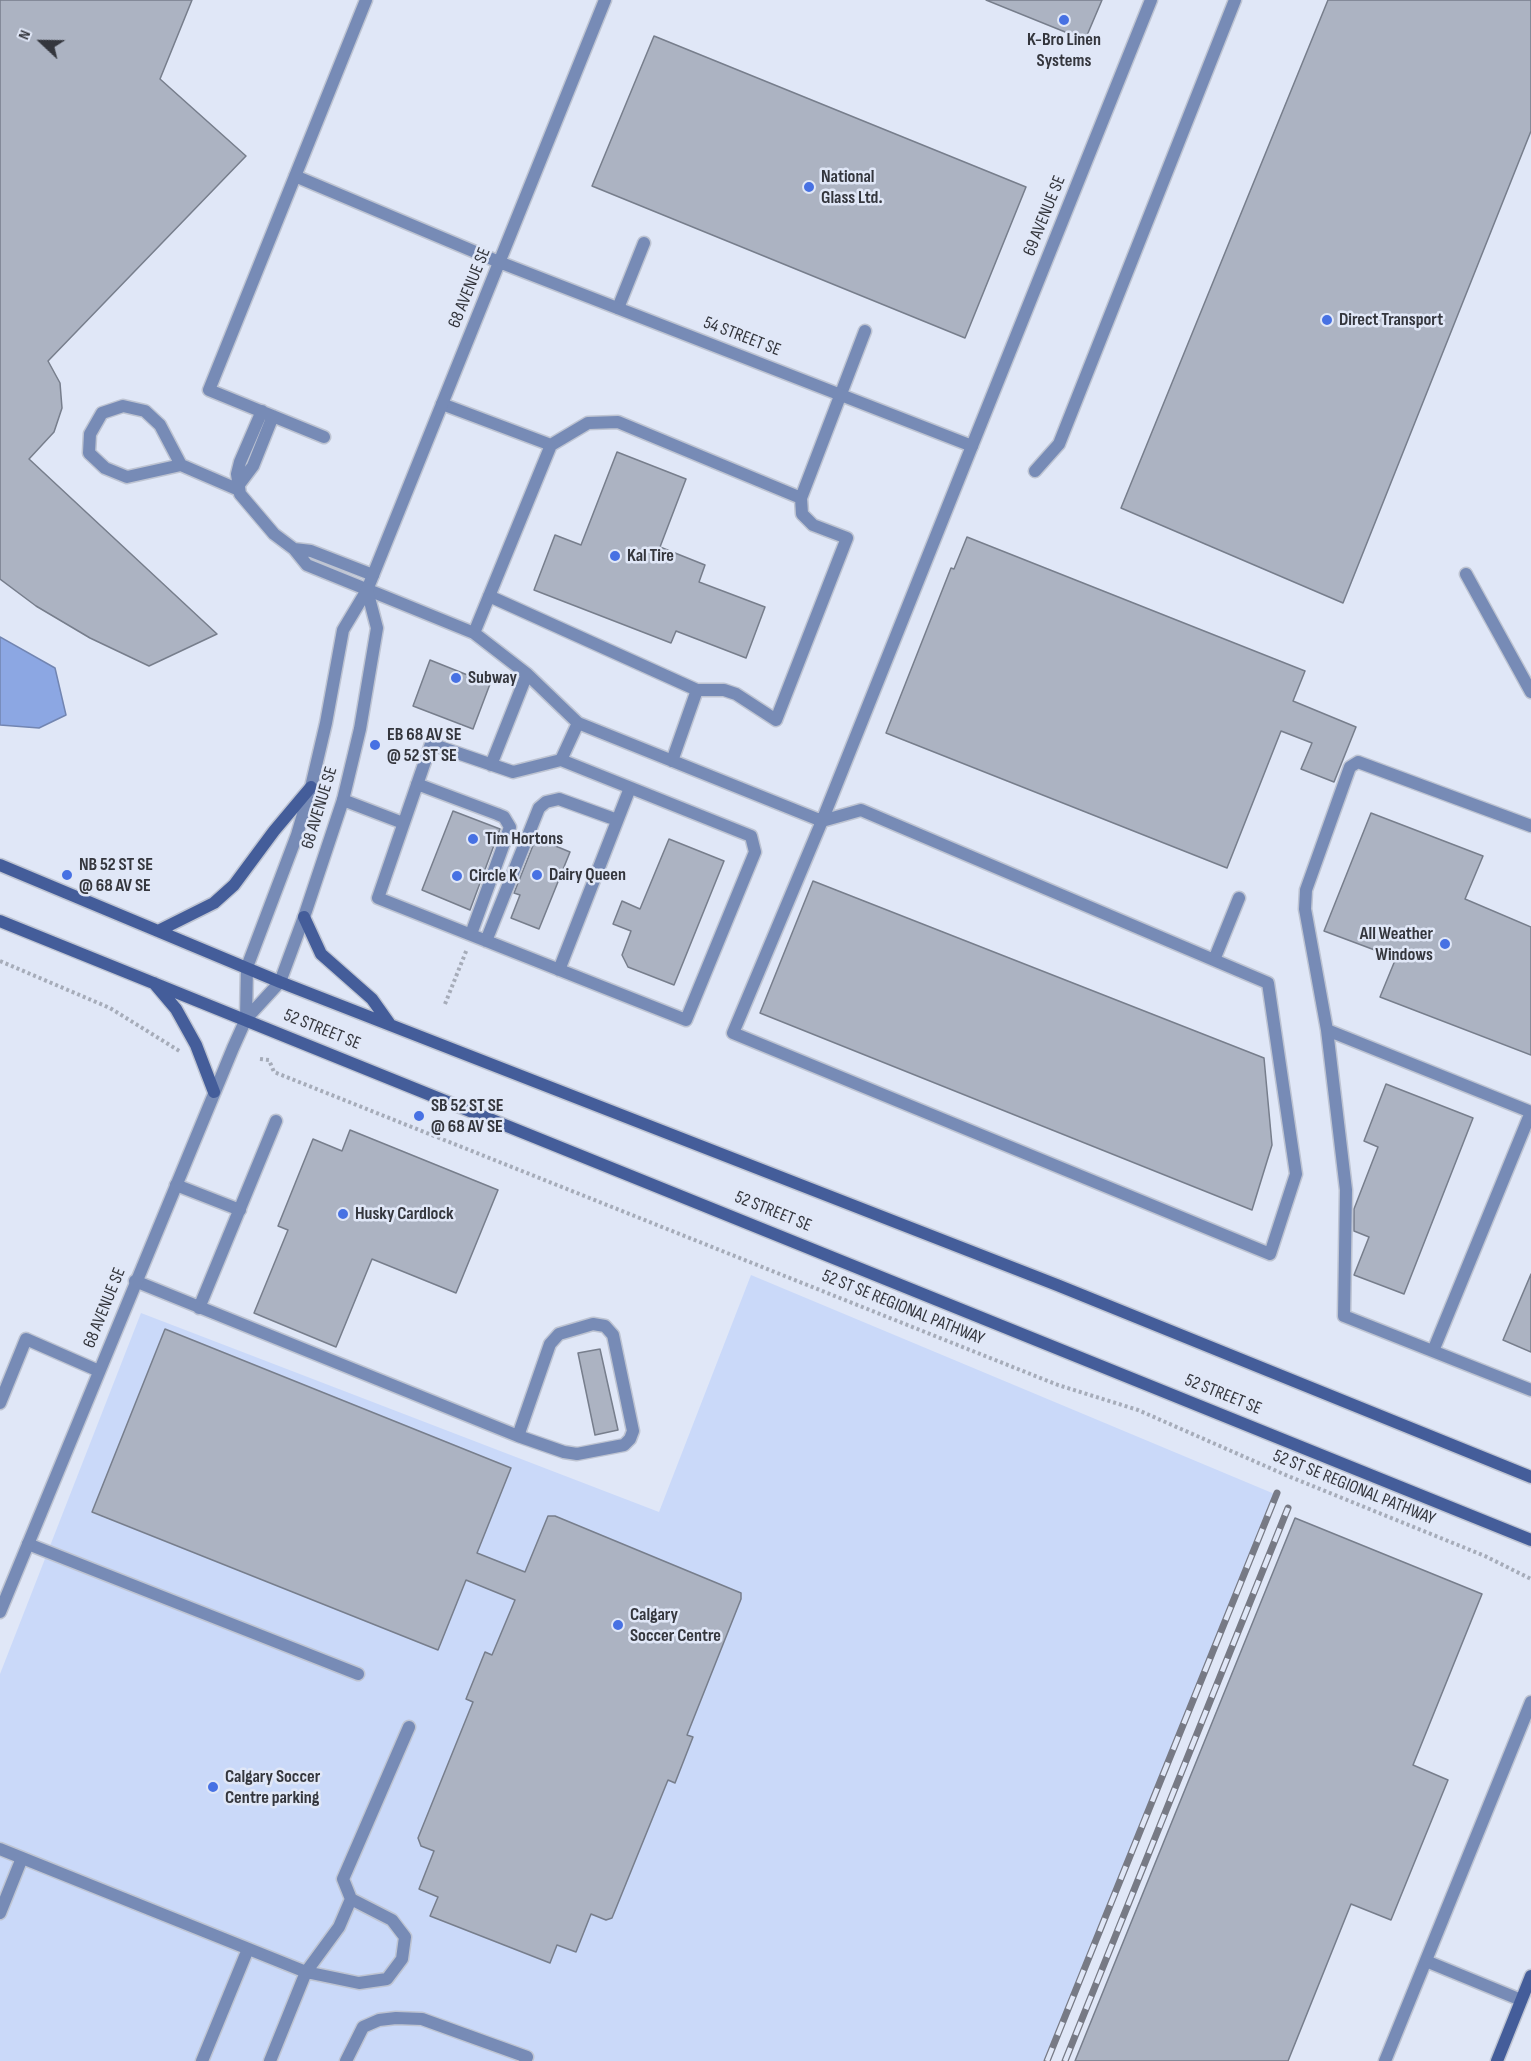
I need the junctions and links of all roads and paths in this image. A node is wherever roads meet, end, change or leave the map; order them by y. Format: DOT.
graph roads {
  1 [pos="366,0"];
  2 [pos="605,0"];
  3 [pos="1151,0"];
  4 [pos="1235,0"];
  5 [pos="296,176"];
  6 [pos="644,243"];
  7 [pos="499,262"];
  8 [pos="618,308"];
  9 [pos="865,331"];
  10 [pos="839,394"];
  11 [pos="442,404"];
  12 [pos="268,414"];
  13 [pos="324,437"];
  14 [pos="551,445"];
  15 [pos="972,446"];
  16 [pos="181,465"];
  17 [pos="1035,471"];
  18 [pos="239,488"];
  19 [pos="801,498"];
  20 [pos="294,549"];
  21 [pos="1466,574"];
  22 [pos="373,575"];
  23 [pos="368,590"];
  24 [pos="489,596"];
  25 [pos="474,633"];
  26 [pos="527,674"];
  27 [pos="697,690"];
  28 [pos="1531,692"];
  29 [pos="579,723"];
  30 [pos="561,760"];
  31 [pos="672,760"];
  32 [pos="491,765"];
  33 [pos="417,784"];
  34 [pos="311,787"];
  35 [pos="630,788"];
  36 [pos="343,800"];
  37 [pos="617,820"];
  38 [pos="822,821"];
  39 [pos="403,823"];
  40 [pos="1531,826"];
  41 [pos="0,865"];
  42 [pos="1239,898"];
  43 [pos="304,917"];
  44 [pos="0,921"];
  45 [pos="158,931"];
  46 [pos="471,935"];
  47 [pos="486,940"];
  48 [pos="1214,960"];
  49 [pos="0,961"];
  50 [pos="247,967"];
  51 [pos="559,970"];
  52 [pos="153,982"];
  53 [pos="280,982"];
  54 [pos="445,1004"];
  55 [pos="246,1019"];
  56 [pos="390,1024"];
  57 [pos="1327,1030"];
  58 [pos="182,1052"];
  59 [pos="260,1059"];
  60 [pos="214,1092"];
  61 [pos="1531,1112"];
  62 [pos="276,1121"];
  63 [pos="176,1185"];
  64 [pos="240,1210"];
  65 [pos="135,1281"];
  66 [pos="200,1308"];
  67 [pos="1433,1351"];
  68 [pos="99,1371"];
  69 [pos="1531,1390"];
  70 [pos="0,1403"];
  71 [pos="518,1436"];
  72 [pos="1531,1478"];
  73 [pos="1531,1540"];
  74 [pos="28,1544"];
  75 [pos="1531,1579"];
  76 [pos="0,1612"];
  77 [pos="358,1674"];
  78 [pos="1531,1702"];
  79 [pos="409,1727"];
  80 [pos="0,1849"];
  81 [pos="22,1858"];
  82 [pos="351,1899"];
  83 [pos="0,1913"];
  84 [pos="248,1949"];
  85 [pos="1426,1961"];
  86 [pos="306,1972"];
  87 [pos="1531,1976"];
  88 [pos="1521,2000"];
  89 [pos="202,2061"];
  90 [pos="270,2061"];
  91 [pos="346,2061"];
  92 [pos="525,2061"];
  93 [pos="1385,2061"];
  94 [pos="1497,2061"];
  1 -- 5 [label="street"];
  2 -- 7 [label="street, 68 AVENUE SE"];
  3 -- 15 [label="street, 69 AVENUE SE"];
  4 -- 17 [label="street"];
  5 -- 7 [label="street, 54 STREET SE"];
  5 -- 12 [label="street"];
  6 -- 8 [label="street"];
  7 -- 8 [label="street, 54 STREET SE"];
  7 -- 11 [label="street, 68 AVENUE SE"];
  8 -- 10 [label="street, 54 STREET SE"];
  9 -- 10 [label="street"];
  10 -- 15 [label="street, 54 STREET SE"];
  10 -- 19 [label="street"];
  11 -- 14 [label="street"];
  11 -- 22 [label="street, 68 AVENUE SE"];
  12 -- 13 [label="street"];
  12 -- 18 [label="street"];
  14 -- 19 [label="street"];
  14 -- 24 [label="street"];
  15 -- 38 [label="street, 69 AVENUE SE"];
  16 -- 16 [label="street"];
  16 -- 18 [label="street"];
  18 -- 20 [label="street"];
  19 -- 27 [label="street"];
  20 -- 22 [label="street"];
  20 -- 23 [label="street"];
  21 -- 28 [label="street"];
  22 -- 23 [label="street, 68 AVENUE SE"];
  23 -- 25 [label="street"];
  23 -- 34 [label="street, 68 AVENUE SE"];
  23 -- 36 [label="street, 68 AVENUE SE"];
  24 -- 25 [label="street"];
  24 -- 27 [label="street"];
  25 -- 26 [label="street"];
  26 -- 29 [label="street"];
  26 -- 32 [label="street"];
  27 -- 31 [label="street"];
  29 -- 30 [label="street"];
  29 -- 31 [label="street"];
  30 -- 32 [label="street"];
  30 -- 35 [label="street"];
  31 -- 38 [label="street"];
  32 -- 33 [label="street"];
  33 -- 39 [label="street"];
  33 -- 46 [label="street"];
  34 -- 45 [label="main road"];
  34 -- 50 [label="street, 68 AVENUE SE"];
  35 -- 37 [label="street"];
  35 -- 51 [label="street"];
  36 -- 39 [label="street"];
  36 -- 43 [label="street, 68 AVENUE SE"];
  37 -- 47 [label="street"];
  37 -- 51 [label="street"];
  38 -- 48 [label="street"];
  38 -- 48 [label="street, 69 AVENUE SE"];
  39 -- 46 [label="street"];
  40 -- 57 [label="street"];
  41 -- 45 [label="main road, 52 STREET SE"];
  42 -- 48 [label="street"];
  43 -- 53 [label="street, 68 AVENUE SE"];
  43 -- 56 [label="main road"];
  44 -- 52 [label="main road, 52 STREET SE"];
  45 -- 50 [label="main road, 52 STREET SE"];
  46 -- 47 [label="street"];
  46 -- 54 [label="path"];
  47 -- 51 [label="street"];
  49 -- 58 [label="path"];
  50 -- 53 [label="main road, 52 STREET SE"];
  50 -- 55 [label="street, 68 AVENUE SE"];
  52 -- 55 [label="main road, 52 STREET SE"];
  52 -- 60 [label="main road"];
  53 -- 55 [label="street, 68 AVENUE SE"];
  53 -- 56 [label="main road, 52 STREET SE"];
  55 -- 60 [label="street, 68 AVENUE SE"];
  55 -- 73 [label="main road, 52 STREET SE"];
  56 -- 72 [label="main road, 52 STREET SE"];
  57 -- 61 [label="street"];
  57 -- 67 [label="street"];
  59 -- 75 [label="path, 52 ST SE REGIONAL PATHWAY"];
  60 -- 63 [label="street, 68 AVENUE SE"];
  61 -- 67 [label="street"];
  62 -- 64 [label="street"];
  63 -- 64 [label="street"];
  63 -- 65 [label="street, 68 AVENUE SE"];
  64 -- 66 [label="street"];
  65 -- 66 [label="street"];
  65 -- 68 [label="street, 68 AVENUE SE"];
  66 -- 71 [label="street"];
  67 -- 69 [label="street"];
  68 -- 70 [label="street"];
  68 -- 74 [label="street, 68 AVENUE SE"];
  71 -- 71 [label="street"];
  74 -- 76 [label="street, 68 AVENUE SE"];
  74 -- 77 [label="street"];
  78 -- 85 [label="street"];
  79 -- 82 [label="street"];
  80 -- 81 [label="street"];
  81 -- 83 [label="street"];
  81 -- 84 [label="street"];
  82 -- 86 [label="street"];
  82 -- 86 [label="street"];
  84 -- 86 [label="street"];
  84 -- 89 [label="street"];
  85 -- 88 [label="street"];
  85 -- 93 [label="street"];
  86 -- 90 [label="street"];
  87 -- 88 [label="main road"];
  88 -- 94 [label="main road"];
  91 -- 92 [label="street"];
}
